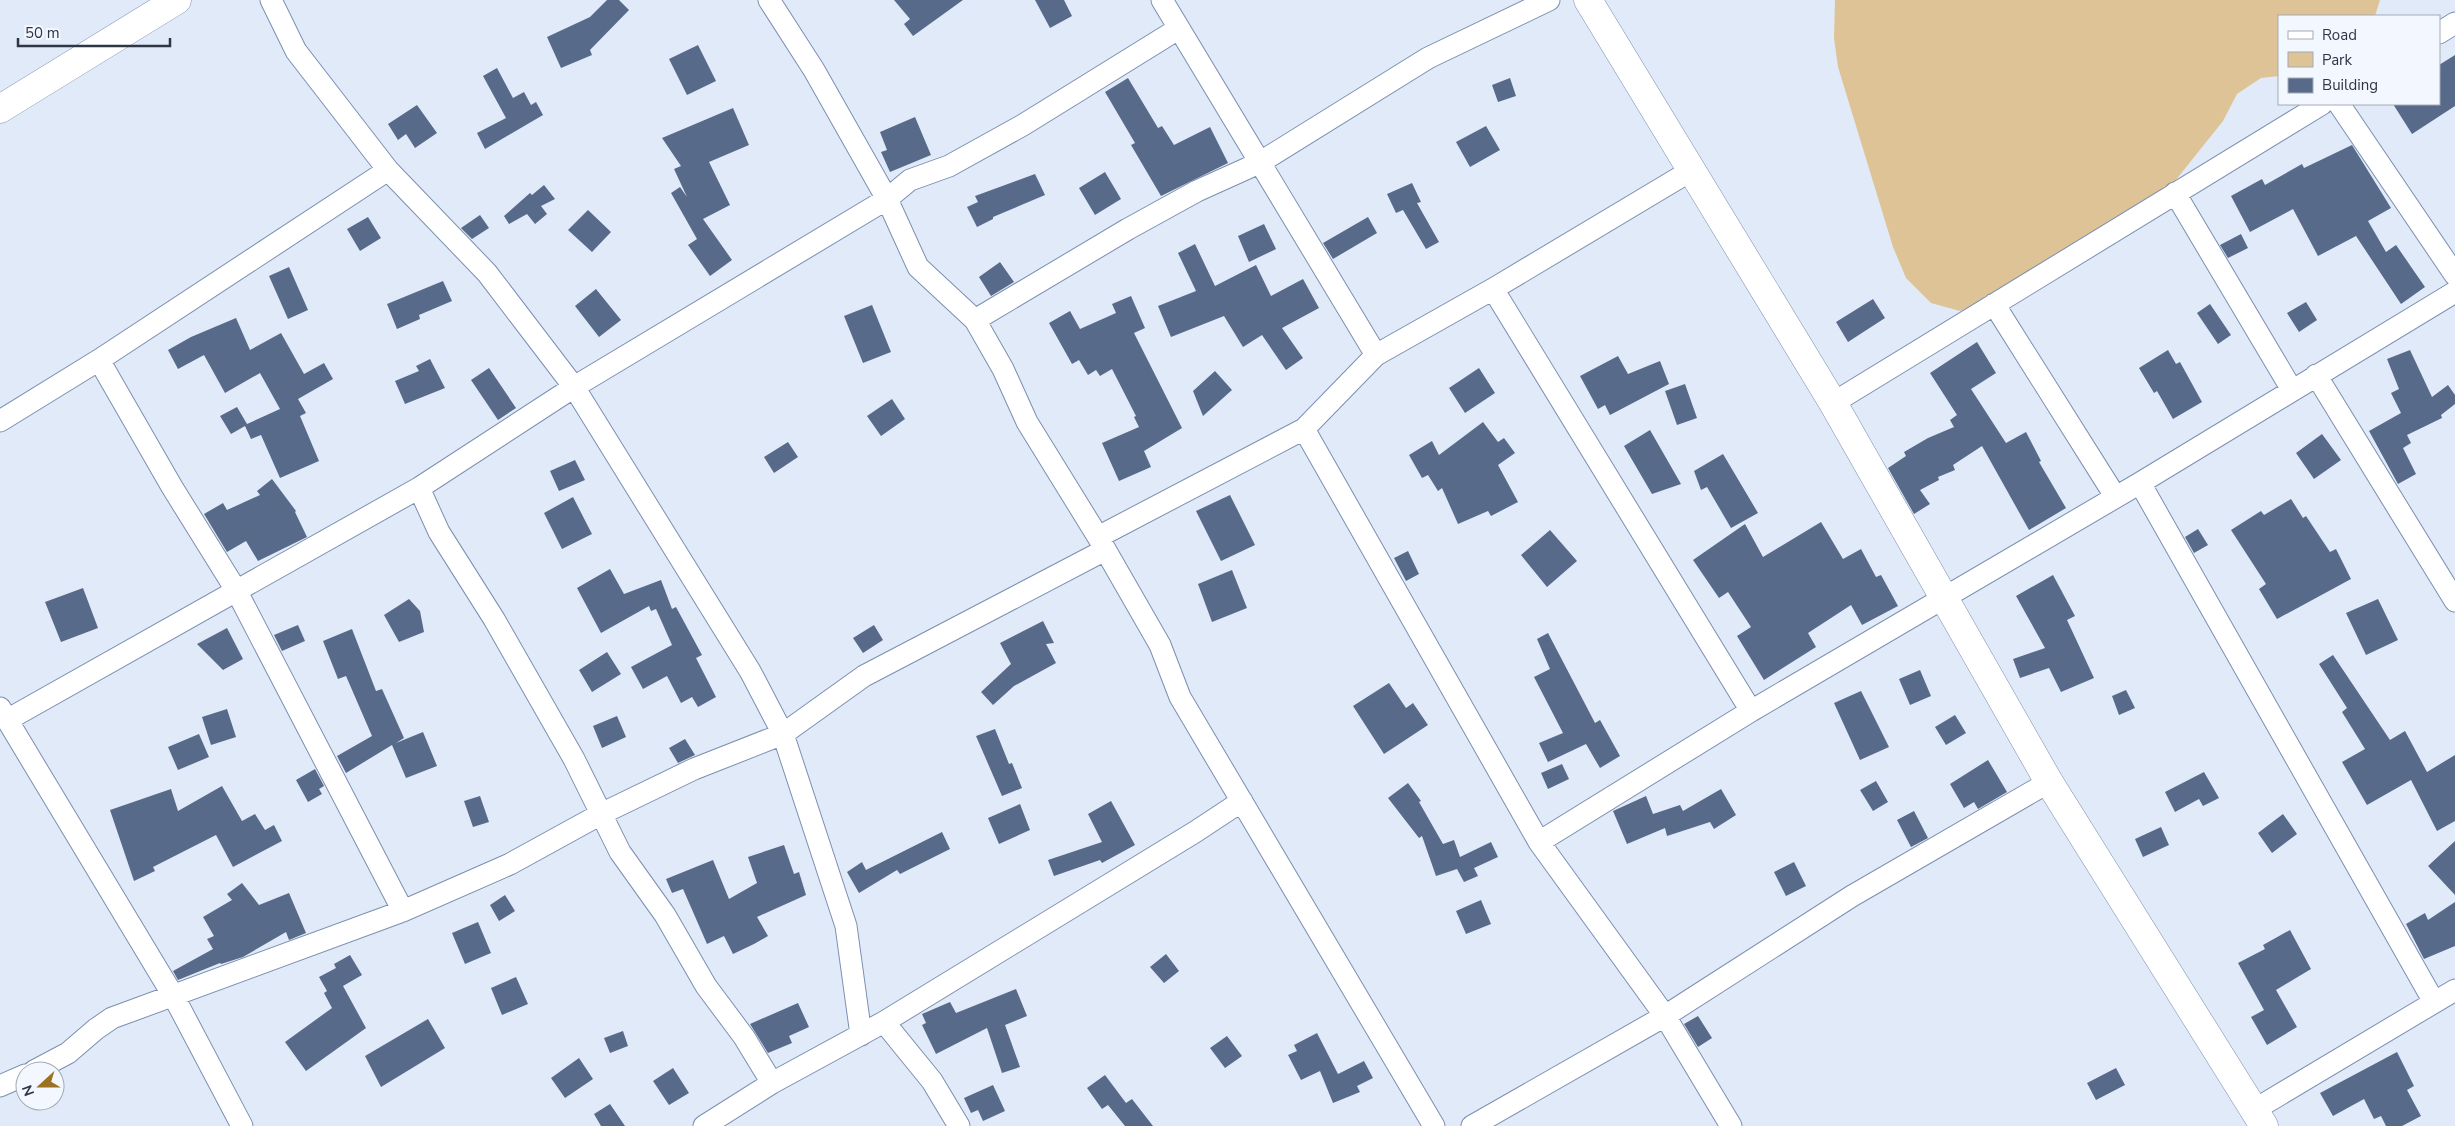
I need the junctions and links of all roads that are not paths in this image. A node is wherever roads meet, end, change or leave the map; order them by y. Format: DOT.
graph roads {
  1 [pos="178,0"];
  2 [pos="271,0"];
  3 [pos="769,0"];
  4 [pos="1162,0"];
  5 [pos="1549,0"];
  6 [pos="1588,0"];
  7 [pos="2455,23"];
  8 [pos="1178,29"];
  9 [pos="2440,32"];
  10 [pos="2320,105"];
  11 [pos="2340,105"];
  12 [pos="0,109"];
  13 [pos="1259,163"];
  14 [pos="388,170"];
  15 [pos="1692,170"];
  16 [pos="2175,192"];
  17 [pos="887,199"];
  18 [pos="2455,275"];
  19 [pos="1493,289"];
  20 [pos="2455,292"];
  21 [pos="1994,304"];
  22 [pos="975,320"];
  23 [pos="1376,354"];
  24 [pos="99,360"];
  25 [pos="2316,375"];
  26 [pos="574,387"];
  27 [pos="2292,390"];
  28 [pos="1832,403"];
  29 [pos="0,421"];
  30 [pos="1304,428"];
  31 [pos="2140,483"];
  32 [pos="419,488"];
  33 [pos="2115,496"];
  34 [pos="1102,544"];
  35 [pos="236,590"];
  36 [pos="1942,597"];
  37 [pos="2455,601"];
  38 [pos="1751,711"];
  39 [pos="4,714"];
  40 [pos="783,734"];
  41 [pos="2049,782"];
  42 [pos="1242,801"];
  43 [pos="601,814"];
  44 [pos="1539,842"];
  45 [pos="403,912"];
  46 [pos="2455,990"];
  47 [pos="174,997"];
  48 [pos="2434,1002"];
  49 [pos="1665,1016"];
  50 [pos="884,1022"];
  51 [pos="861,1035"];
  52 [pos="53,1061"];
  53 [pos="15,1079"];
  54 [pos="772,1083"];
  55 [pos="0,1086"];
  56 [pos="2259,1118"];
  57 [pos="242,1126"];
  58 [pos="704,1126"];
  59 [pos="959,1126"];
  60 [pos="1434,1126"];
  61 [pos="1472,1126"];
  62 [pos="1731,1126"];
  1 -- 12 [label="street"];
  2 -- 14 [label="street"];
  3 -- 17 [label="street"];
  4 -- 8 [label="street"];
  5 -- 13 [label="street"];
  6 -- 15 [label="street"];
  7 -- 9 [label="street"];
  8 -- 13 [label="street"];
  8 -- 17 [label="street"];
  10 -- 16 [label="street"];
  11 -- 18 [label="street"];
  13 -- 22 [label="street"];
  13 -- 23 [label="street"];
  14 -- 24 [label="street"];
  14 -- 26 [label="street"];
  15 -- 19 [label="street"];
  15 -- 28 [label="street"];
  16 -- 21 [label="street"];
  16 -- 27 [label="street"];
  17 -- 22 [label="street"];
  17 -- 26 [label="street"];
  19 -- 23 [label="street"];
  19 -- 38 [label="street"];
  20 -- 25 [label="street"];
  21 -- 28 [label="street"];
  21 -- 33 [label="street"];
  22 -- 34 [label="street"];
  23 -- 30 [label="street"];
  24 -- 29 [label="street"];
  24 -- 35 [label="street"];
  25 -- 27 [label="street"];
  25 -- 37 [label="street"];
  26 -- 32 [label="street"];
  26 -- 40 [label="street"];
  27 -- 31 [label="street"];
  28 -- 36 [label="street"];
  30 -- 34 [label="street"];
  30 -- 44 [label="street"];
  31 -- 33 [label="street"];
  31 -- 48 [label="street"];
  32 -- 35 [label="street"];
  32 -- 43 [label="street"];
  33 -- 36 [label="street"];
  34 -- 40 [label="street"];
  34 -- 42 [label="street"];
  35 -- 39 [label="street"];
  35 -- 45 [label="street"];
  36 -- 38 [label="street"];
  36 -- 41 [label="street"];
  38 -- 44 [label="street"];
  39 -- 47 [label="street"];
  40 -- 43 [label="street"];
  40 -- 51 [label="street"];
  41 -- 49 [label="street"];
  41 -- 56 [label="street"];
  42 -- 50 [label="street"];
  42 -- 60 [label="street"];
  43 -- 45 [label="street"];
  43 -- 54 [label="street"];
  44 -- 49 [label="street"];
  45 -- 47 [label="street"];
  46 -- 48 [label="street"];
  47 -- 52 [label="street"];
  47 -- 57 [label="street"];
  48 -- 56 [label="street"];
  49 -- 61 [label="street"];
  49 -- 62 [label="street"];
  50 -- 51 [label="street"];
  50 -- 59 [label="street"];
  51 -- 54 [label="street"];
  53 -- 55 [label="street"];
  54 -- 58 [label="street"];
}
